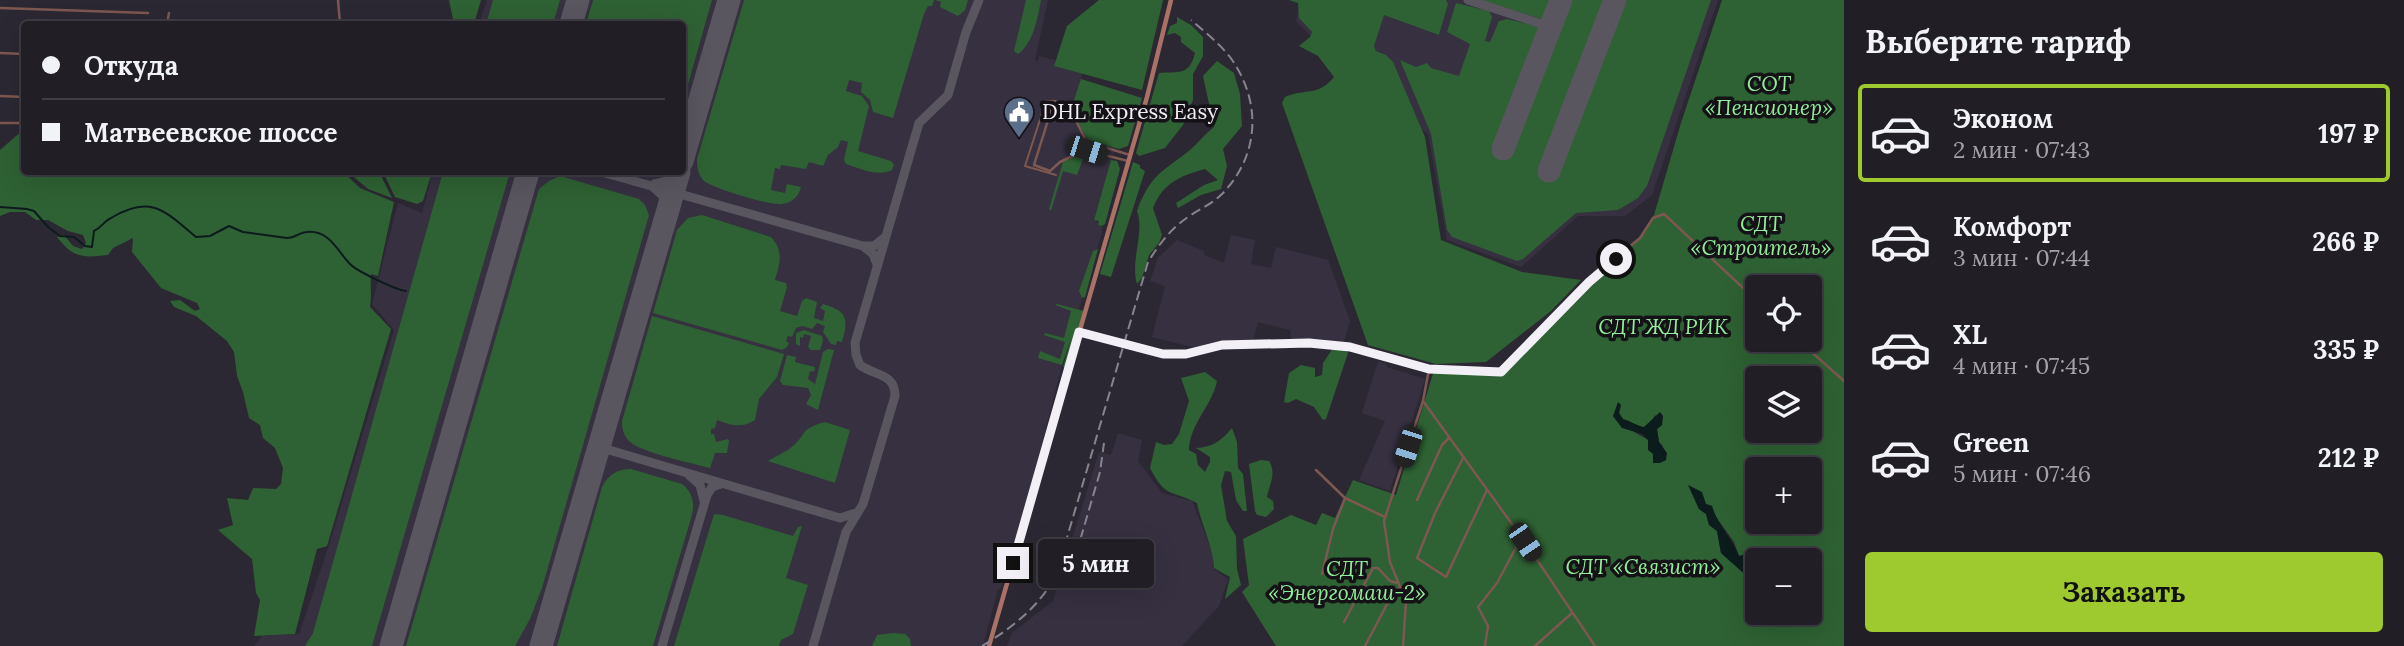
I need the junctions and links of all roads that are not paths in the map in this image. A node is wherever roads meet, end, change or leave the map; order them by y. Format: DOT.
graph roads {
  1 [pos="338,0"];
  2 [pos="1171,0"];
  3 [pos="0,8"];
  4 [pos="148,13"];
  5 [pos="169,13"];
  6 [pos="168,21"];
  7 [pos="340,21"];
  8 [pos="0,53"];
  9 [pos="21,54"];
  10 [pos="0,96"];
  11 [pos="21,97"];
  12 [pos="1054,101"];
  13 [pos="0,123"];
  14 [pos="21,123"];
  15 [pos="1129,158"];
  16 [pos="1056,175"];
  17 [pos="1745,290"];
  18 [pos="1079,332"];
  19 [pos="1811,352"];
  20 [pos="1429,369"];
  21 [pos="1844,381"];
  22 [pos="1423,401"];
  23 [pos="1448,438"];
  24 [pos="1464,458"];
  25 [pos="1316,470"];
  26 [pos="1487,491"];
  27 [pos="1345,498"];
  28 [pos="1417,500"];
  29 [pos="1385,517"];
  30 [pos="1525,542"];
  31 [pos="1322,574"];
  32 [pos="1398,585"];
  33 [pos="1573,612"];
  34 [pos="1344,622"];
  35 [pos="989,646"];
  36 [pos="1365,646"];
  37 [pos="1403,646"];
  38 [pos="1485,646"];
  39 [pos="1535,646"];
  40 [pos="1595,646"];
  1 -- 7 [label="street"];
  2 -- 15 [label="main road"];
  3 -- 4 [label="street"];
  5 -- 6 [label="street"];
  8 -- 9 [label="street"];
  10 -- 11 [label="street"];
  12 -- 15 [label="street"];
  12 -- 15 [label="street"];
  12 -- 16 [label="street"];
  13 -- 14 [label="street"];
  15 -- 18 [label="main road"];
  17 -- 20 [label="street"];
  18 -- 20 [label="street"];
  18 -- 35 [label="main road"];
  19 -- 21 [label="street"];
  20 -- 22 [label="street"];
  22 -- 23 [label="street"];
  22 -- 29 [label="street"];
  23 -- 24 [label="street"];
  23 -- 28 [label="street"];
  24 -- 26 [label="street"];
  24 -- 26 [label="street"];
  25 -- 27 [label="street"];
  26 -- 30 [label="street"];
  27 -- 29 [label="street"];
  27 -- 31 [label="street"];
  29 -- 32 [label="street"];
  30 -- 33 [label="street"];
  30 -- 38 [label="street"];
  32 -- 34 [label="street"];
  32 -- 36 [label="street"];
  32 -- 37 [label="street"];
  33 -- 39 [label="street"];
  33 -- 40 [label="street"];
}
